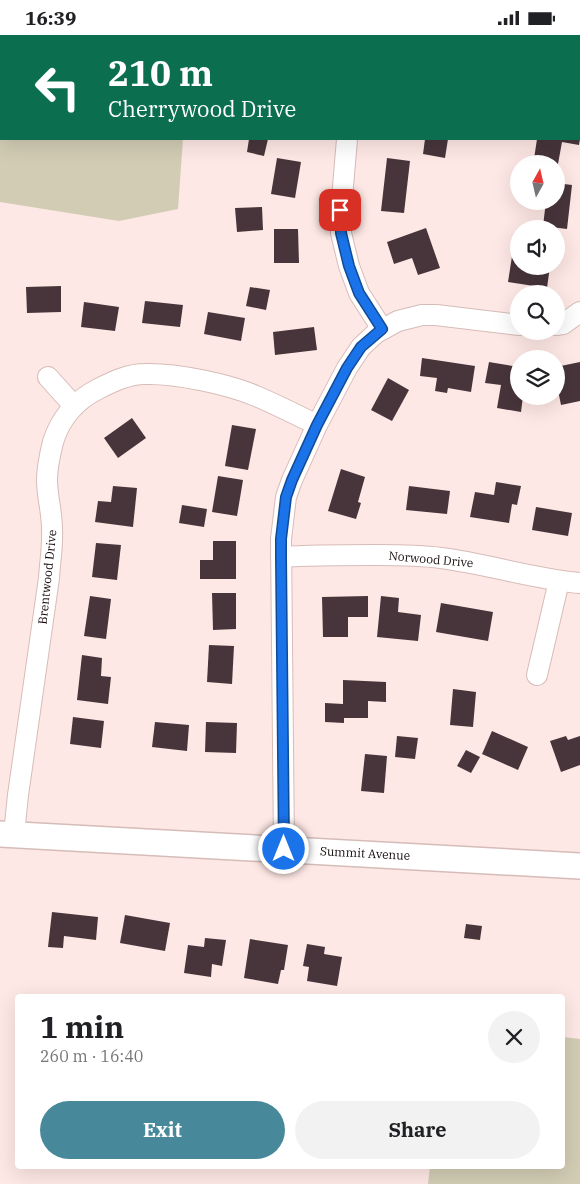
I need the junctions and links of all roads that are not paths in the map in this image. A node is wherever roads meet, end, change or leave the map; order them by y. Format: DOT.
graph roads {
  1 [pos="347,140"];
  2 [pos="580,312"];
  3 [pos="565,323"];
  4 [pos="510,324"];
  5 [pos="382,329"];
  6 [pos="48,377"];
  7 [pos="74,406"];
  8 [pos="317,425"];
  9 [pos="281,557"];
  10 [pos="559,581"];
  11 [pos="580,583"];
  12 [pos="537,675"];
  13 [pos="7,834"];
  14 [pos="284,849"];
  15 [pos="580,866"];
  1 -- 5 [label="street"];
  2 -- 3 [label="street"];
  4 -- 5 [label="street"];
  5 -- 8 [label="street"];
  6 -- 7 [label="street"];
  7 -- 8 [label="street, Brentwood Drive"];
  7 -- 13 [label="street, Brentwood Drive"];
  8 -- 9 [label="street"];
  9 -- 10 [label="street, Norwood Drive"];
  9 -- 14 [label="street"];
  10 -- 11 [label="street, Norwood Drive"];
  10 -- 12 [label="street"];
  13 -- 14 [label="main road, Summit Avenue"];
  14 -- 15 [label="main road, Summit Avenue"];
}
